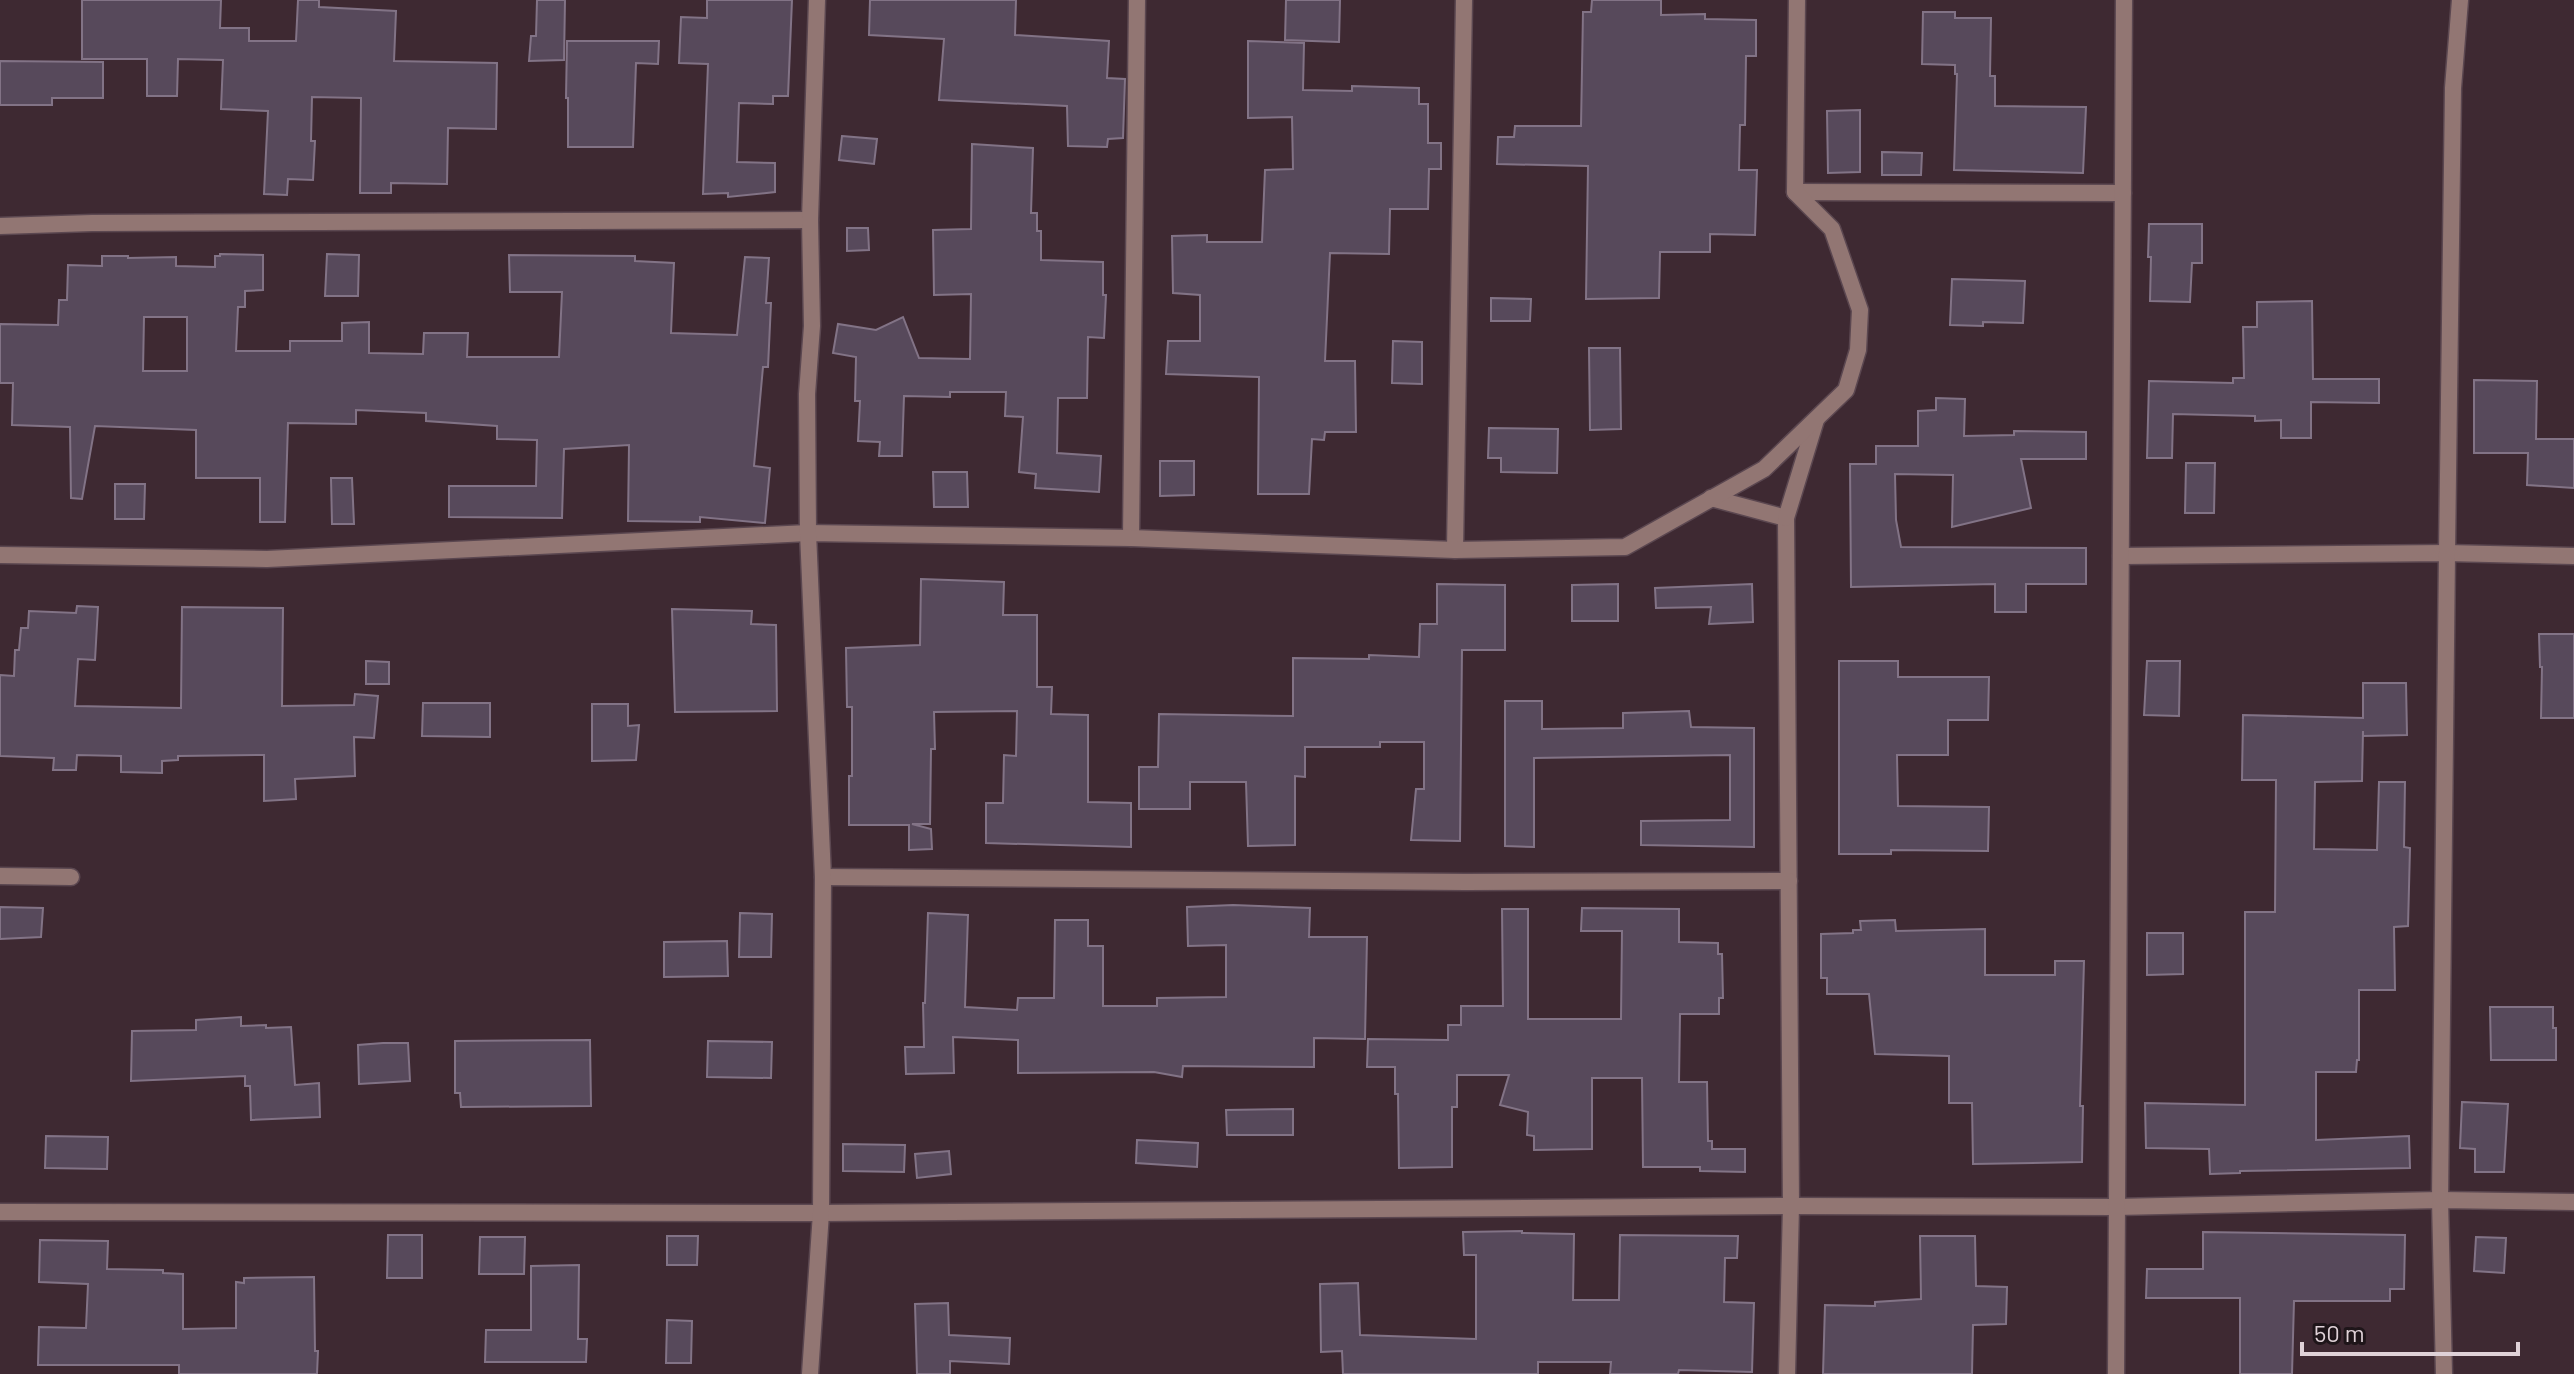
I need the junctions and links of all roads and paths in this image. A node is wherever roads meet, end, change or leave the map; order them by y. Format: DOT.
graph roads {
  1 [pos="817,0"];
  2 [pos="1137,0"];
  3 [pos="1464,0"];
  4 [pos="1797,0"];
  5 [pos="2124,0"];
  6 [pos="2460,0"];
  7 [pos="1795,192"];
  8 [pos="2123,193"];
  9 [pos="810,220"];
  10 [pos="0,226"];
  11 [pos="1816,419"];
  12 [pos="1711,498"];
  13 [pos="1786,518"];
  14 [pos="808,533"];
  15 [pos="1131,538"];
  16 [pos="1455,550"];
  17 [pos="2447,553"];
  18 [pos="0,555"];
  19 [pos="2121,556"];
  20 [pos="2574,556"];
  21 [pos="0,876"];
  22 [pos="71,877"];
  23 [pos="823,877"];
  24 [pos="1789,881"];
  25 [pos="2440,1200"];
  26 [pos="2574,1202"];
  27 [pos="1791,1206"];
  28 [pos="2116,1207"];
  29 [pos="0,1212"];
  30 [pos="821,1213"];
  31 [pos="810,1374"];
  32 [pos="1787,1374"];
  33 [pos="2116,1374"];
  34 [pos="2444,1374"];
  1 -- 9 [label="street"];
  2 -- 15 [label="street"];
  3 -- 16 [label="street"];
  4 -- 7 [label="street"];
  5 -- 8 [label="street"];
  6 -- 17 [label="street"];
  7 -- 8 [label="street"];
  7 -- 11 [label="street"];
  8 -- 19 [label="street"];
  9 -- 10 [label="street"];
  9 -- 14 [label="street"];
  11 -- 12 [label="street"];
  11 -- 13 [label="street"];
  12 -- 13 [label="street"];
  12 -- 16 [label="street"];
  13 -- 24 [label="street"];
  14 -- 15 [label="street"];
  14 -- 18 [label="street"];
  14 -- 23 [label="street"];
  15 -- 16 [label="street"];
  17 -- 19 [label="street"];
  17 -- 20 [label="street"];
  17 -- 25 [label="street"];
  19 -- 28 [label="street"];
  21 -- 22 [label="street"];
  23 -- 24 [label="street"];
  23 -- 30 [label="street"];
  24 -- 27 [label="street"];
  25 -- 26 [label="street"];
  25 -- 28 [label="street"];
  25 -- 34 [label="street"];
  27 -- 28 [label="street"];
  27 -- 30 [label="street"];
  27 -- 32 [label="street"];
  28 -- 33 [label="street"];
  29 -- 30 [label="street"];
  30 -- 31 [label="street"];
}
